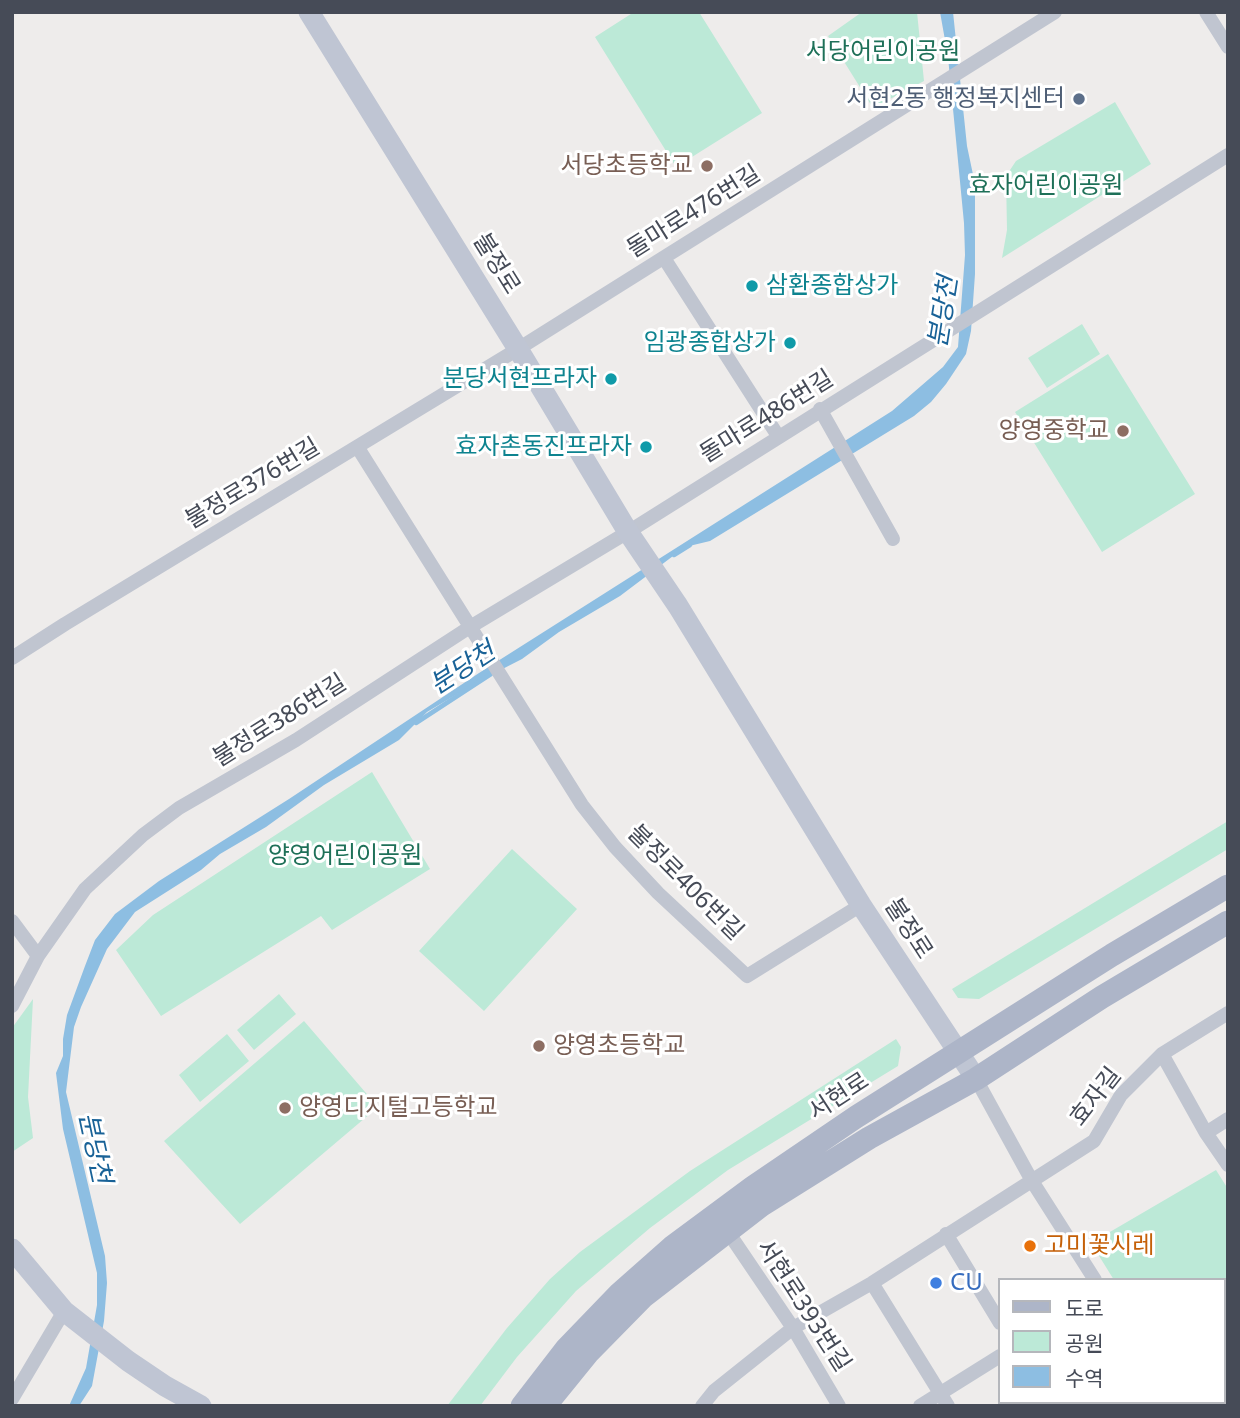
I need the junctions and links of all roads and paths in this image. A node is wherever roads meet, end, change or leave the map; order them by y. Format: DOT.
graph roads {
  1 [pos="309,12"];
  2 [pos="1055,12"];
  3 [pos="1206,12"];
  4 [pos="1228,47"];
  5 [pos="1228,155"];
  6 [pos="664,258"];
  7 [pos="518,349"];
  8 [pos="821,411"];
  9 [pos="778,436"];
  10 [pos="358,448"];
  11 [pos="632,538"];
  12 [pos="893,539"];
  13 [pos="473,633"];
  14 [pos="12,658"];
  15 [pos="1228,886"];
  16 [pos="861,905"];
  17 [pos="12,920"];
  18 [pos="1228,922"];
  19 [pos="38,956"];
  20 [pos="12,1006"];
  21 [pos="1228,1013"];
  22 [pos="957,1053"];
  23 [pos="1162,1054"];
  24 [pos="976,1079"];
  25 [pos="1228,1119"];
  26 [pos="1206,1133"];
  27 [pos="1228,1165"];
  28 [pos="1032,1181"];
  29 [pos="728,1232"];
  30 [pos="946,1234"];
  31 [pos="12,1249"];
  32 [pos="1094,1278"];
  33 [pos="872,1283"];
  34 [pos="70,1315"];
  35 [pos="998,1320"];
  36 [pos="793,1328"];
  37 [pos="998,1358"];
  38 [pos="12,1399"];
  39 [pos="945,1399"];
  40 [pos="201,1406"];
  41 [pos="522,1406"];
  42 [pos="545,1406"];
  43 [pos="702,1406"];
  44 [pos="839,1406"];
  45 [pos="920,1406"];
  1 -- 7 [label="main road, 불정로"];
  2 -- 6 [label="street, 돌마로476번길"];
  3 -- 4 [label="street"];
  5 -- 8 [label="street, 돌마로486번길"];
  6 -- 7 [label="street, 돌마로476번길"];
  6 -- 9 [label="street"];
  7 -- 10 [label="street, 불정로376번길"];
  7 -- 11 [label="main road, 불정로"];
  8 -- 9 [label="street, 돌마로486번길"];
  8 -- 12 [label="street"];
  9 -- 11 [label="street, 돌마로486번길"];
  10 -- 13 [label="street"];
  10 -- 14 [label="street, 불정로376번길"];
  11 -- 13 [label="street, 불정로386번길"];
  11 -- 16 [label="main road, 불정로"];
  13 -- 16 [label="street, 불정로406번길"];
  13 -- 19 [label="street, 불정로386번길"];
  15 -- 22 [label="main road, 서현로"];
  16 -- 22 [label="main road, 불정로"];
  17 -- 19 [label="street"];
  18 -- 24 [label="main road, 서현로"];
  19 -- 20 [label="street, 불정로386번길"];
  21 -- 23 [label="street, 효자길"];
  22 -- 24 [label="main road, 불정로"];
  22 -- 41 [label="main road, 서현로"];
  23 -- 26 [label="street"];
  23 -- 28 [label="street, 효자길"];
  24 -- 28 [label="street, 불정로"];
  24 -- 29 [label="main road, 서현로"];
  25 -- 26 [label="street"];
  26 -- 27 [label="street"];
  28 -- 30 [label="street, 효자길"];
  28 -- 32 [label="street, 불정로"];
  29 -- 36 [label="street, 서현로393번길"];
  29 -- 42 [label="main road, 서현로"];
  30 -- 33 [label="street, 효자길"];
  30 -- 35 [label="street"];
  31 -- 34 [label="main road"];
  33 -- 36 [label="street, 효자길"];
  33 -- 39 [label="street"];
  34 -- 38 [label="street"];
  34 -- 40 [label="main road"];
  36 -- 43 [label="street, 효자길"];
  36 -- 44 [label="street, 서현로393번길"];
  37 -- 39 [label="street"];
  39 -- 45 [label="street"];
}
